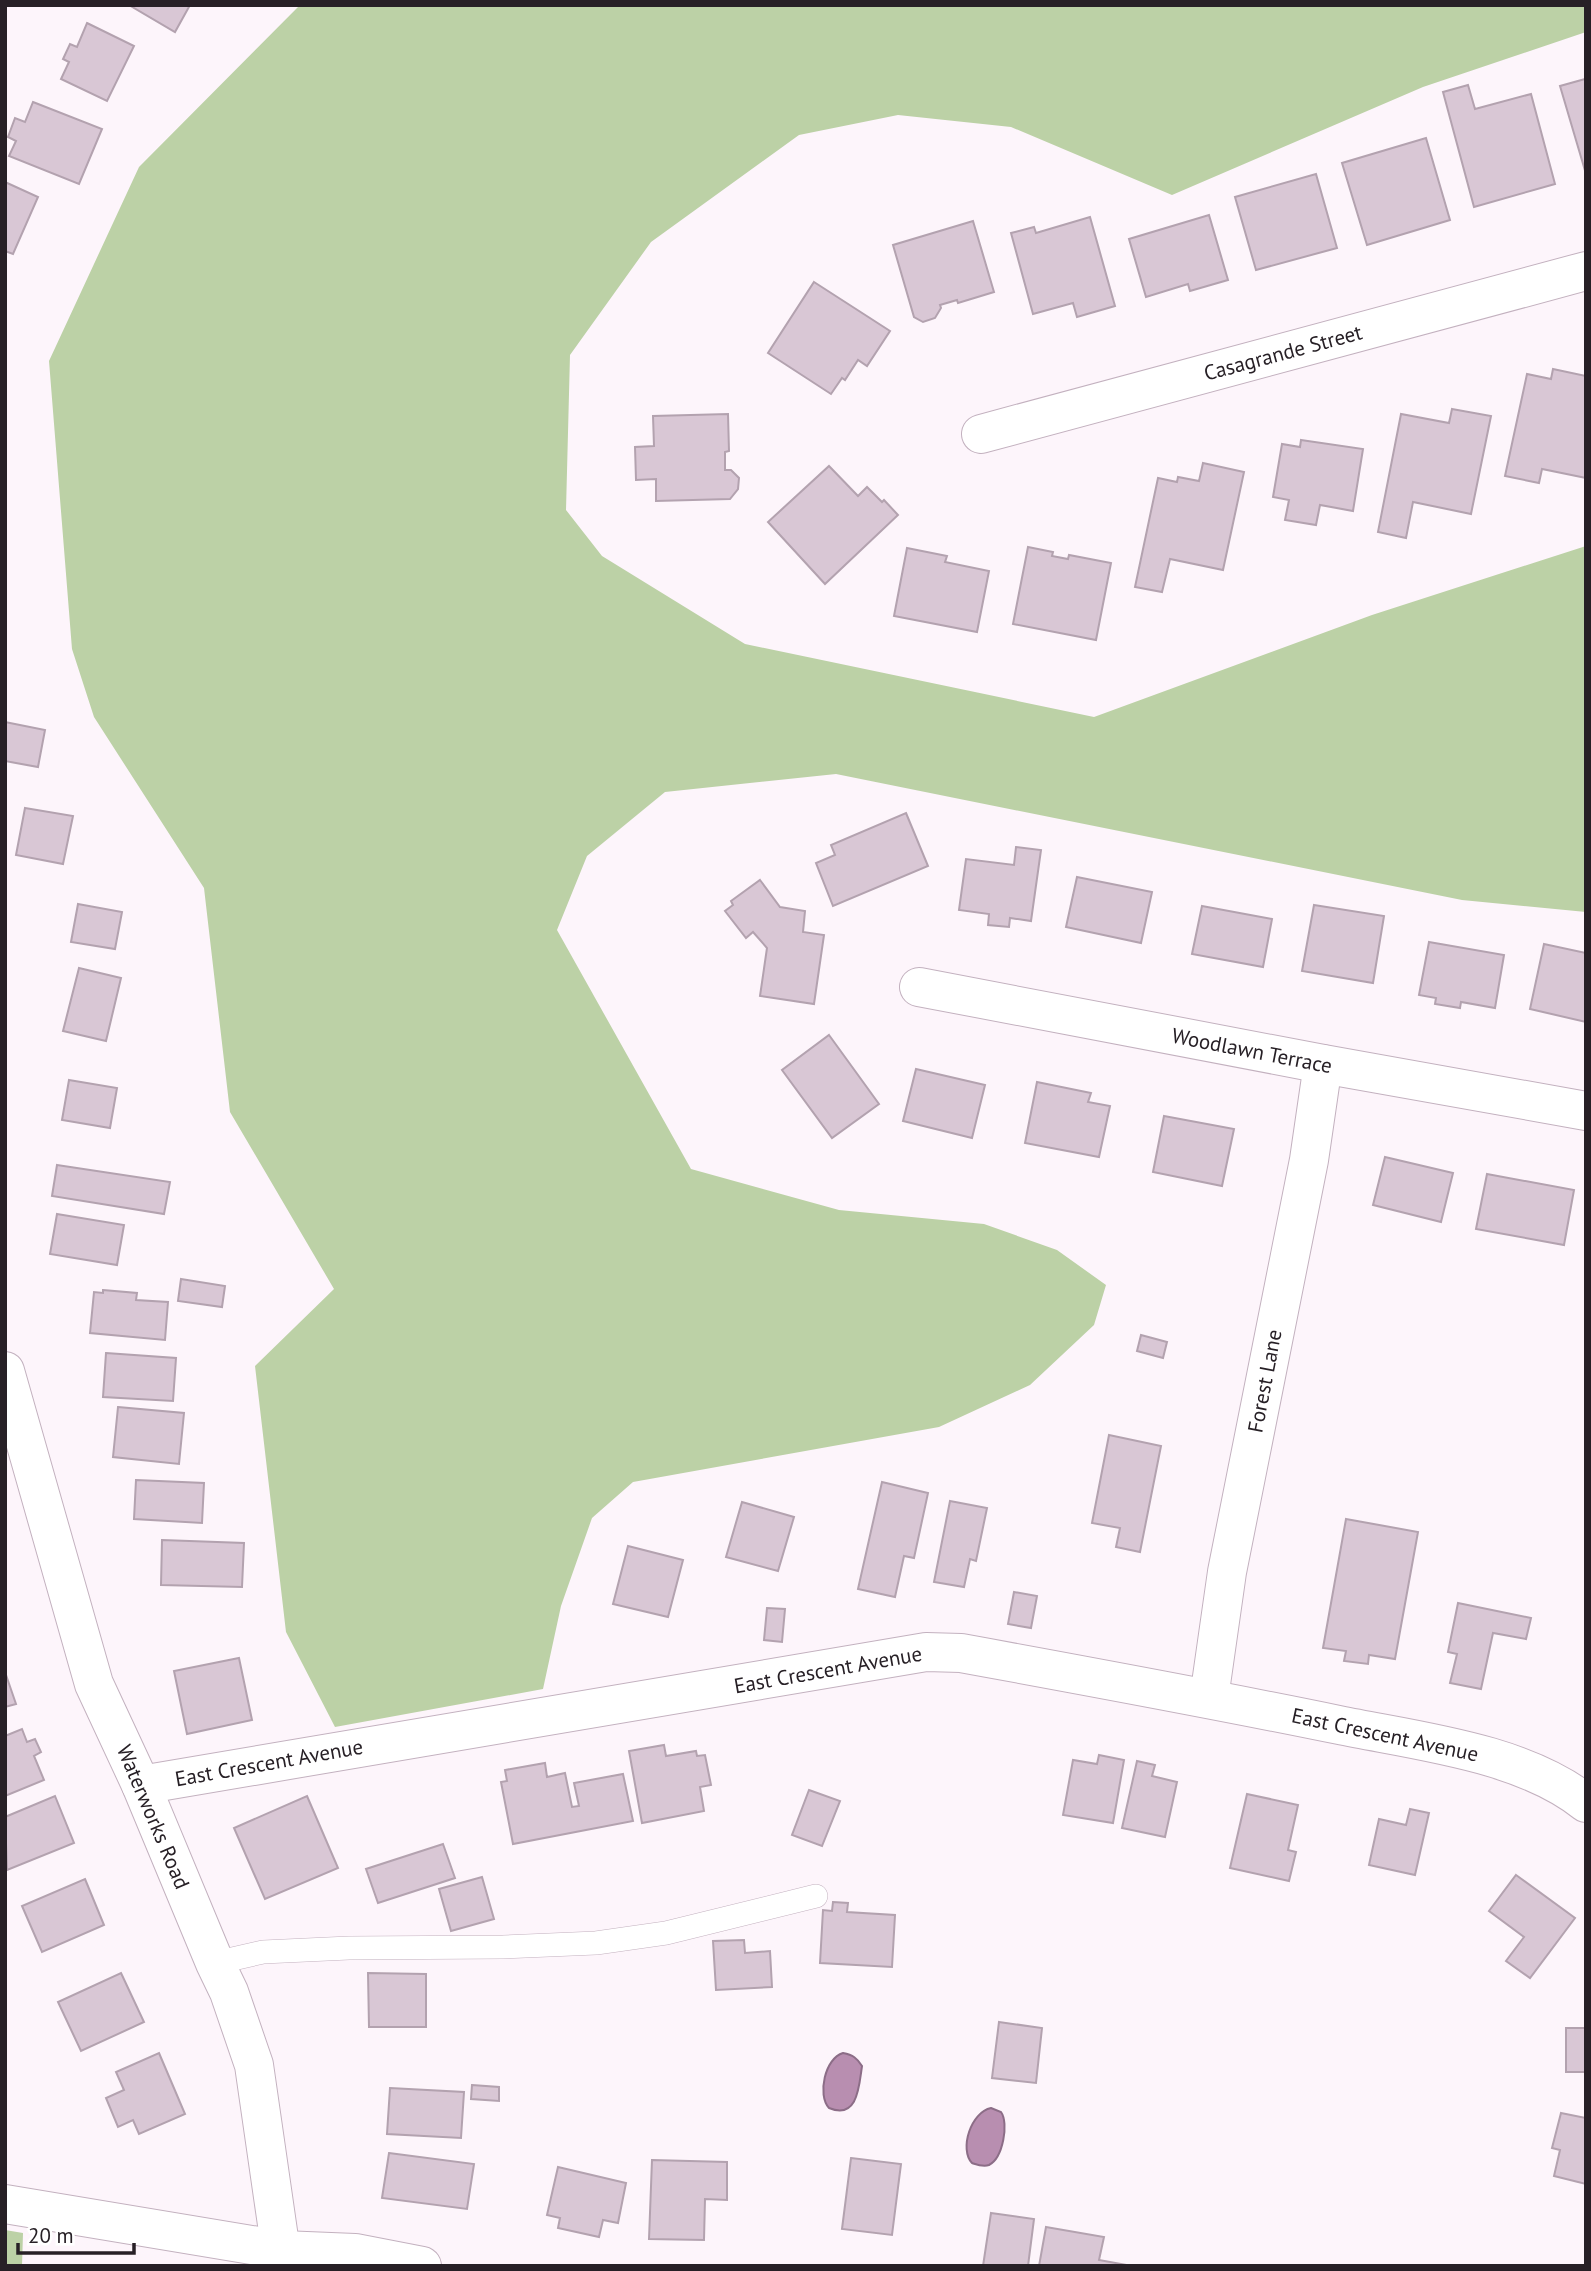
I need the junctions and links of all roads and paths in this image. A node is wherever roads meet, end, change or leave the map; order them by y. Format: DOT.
graph roads {
  1 [pos="1586,271"];
  2 [pos="981,434"];
  3 [pos="919,988"];
  4 [pos="1323,1065"];
  5 [pos="1586,1111"];
  6 [pos="5,1371"];
  7 [pos="1209,1698"];
  8 [pos="141,1785"];
  9 [pos="1586,1803"];
  10 [pos="816,1896"];
  11 [pos="215,1963"];
  12 [pos="5,2204"];
  13 [pos="282,2258"];
  14 [pos="422,2266"];
  1 -- 2 [label="street, Casagrande Street"];
  3 -- 4 [label="street, Woodlawn Terrace"];
  4 -- 5 [label="street, Woodlawn Terrace"];
  4 -- 7 [label="street, Forest Lane"];
  6 -- 8 [label="street, Waterworks Road"];
  7 -- 8 [label="street, East Crescent Avenue"];
  7 -- 9 [label="street, East Crescent Avenue"];
  8 -- 11 [label="street, Waterworks Road"];
  10 -- 11 [label="lane"];
  11 -- 13 [label="street, Waterworks Road"];
  12 -- 13 [label="street"];
  13 -- 14 [label="street"];
}
